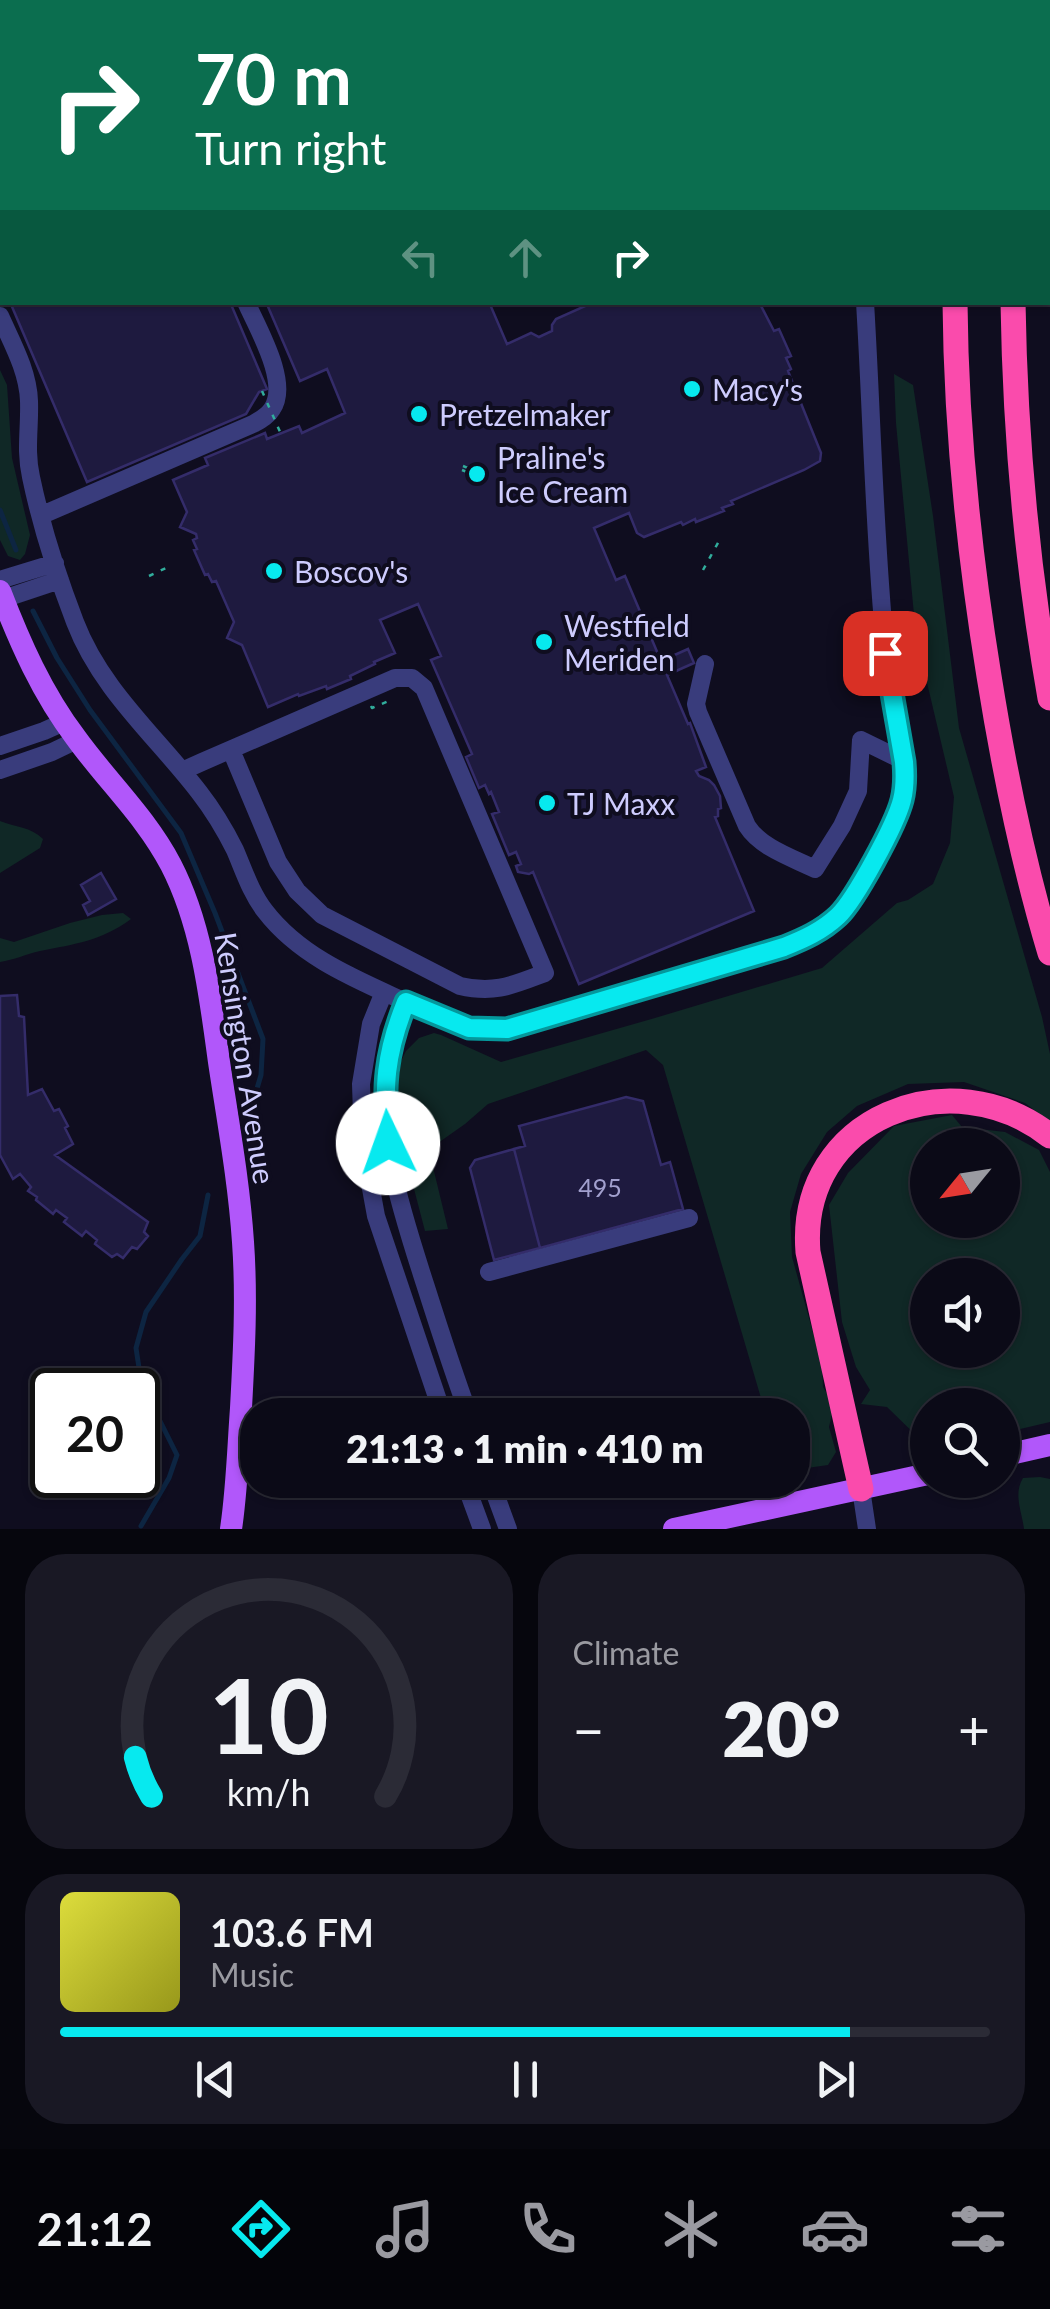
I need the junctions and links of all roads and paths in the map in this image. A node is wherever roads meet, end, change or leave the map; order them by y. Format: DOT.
graph roads {
  1 [pos="247,305"];
  2 [pos="866,305"];
  3 [pos="955,305"];
  4 [pos="1012,305"];
  5 [pos="0,316"];
  6 [pos="262,391"];
  7 [pos="281,434"];
  8 [pos="463,468"];
  9 [pos="480,475"];
  10 [pos="42,515"];
  11 [pos="719,541"];
  12 [pos="166,568"];
  13 [pos="703,570"];
  14 [pos="57,571"];
  15 [pos="149,576"];
  16 [pos="1,590"];
  17 [pos="705,664"];
  18 [pos="1050,698"];
  19 [pos="70,731"];
  20 [pos="0,746"];
  21 [pos="230,750"];
  22 [pos="904,762"];
  23 [pos="0,770"];
  24 [pos="182,770"];
  25 [pos="1050,954"];
  26 [pos="384,992"];
  27 [pos="406,1002"];
  28 [pos="1050,1136"];
  29 [pos="689,1218"];
  30 [pos="489,1272"];
  31 [pos="436,1398"];
  32 [pos="462,1398"];
  33 [pos="1050,1446"];
  34 [pos="1020,1452"];
  35 [pos="910,1478"];
  36 [pos="862,1489"];
  37 [pos="471,1498"];
  38 [pos="497,1498"];
  39 [pos="231,1529"];
  40 [pos="482,1529"];
  41 [pos="508,1529"];
  42 [pos="674,1529"];
  43 [pos="868,1529"];
  1 -- 10 [label="street"];
  2 -- 22 [label="street"];
  3 -- 25 [label="highway"];
  4 -- 18 [label="highway"];
  5 -- 10 [label="street"];
  6 -- 7 [label="path, bridge"];
  8 -- 9 [label="path"];
  10 -- 14 [label="street"];
  11 -- 13 [label="path"];
  12 -- 15 [label="path"];
  14 -- 16 [label="street"];
  14 -- 24 [label="street"];
  16 -- 19 [label="main road, Kensington Avenue"];
  17 -- 22 [label="street"];
  19 -- 20 [label="street"];
  19 -- 23 [label="street"];
  19 -- 39 [label="main road, Kensington Avenue"];
  21 -- 21 [label="street"];
  21 -- 24 [label="street"];
  22 -- 27 [label="street"];
  24 -- 26 [label="street"];
  26 -- 27 [label="street"];
  26 -- 31 [label="street"];
  27 -- 32 [label="street"];
  28 -- 36 [label="highway"];
  29 -- 30 [label="street"];
  33 -- 34 [label="main road"];
  35 -- 36 [label="main road"];
  36 -- 42 [label="main road"];
  36 -- 43 [label="street"];
  37 -- 40 [label="street"];
  38 -- 41 [label="street"];
}
